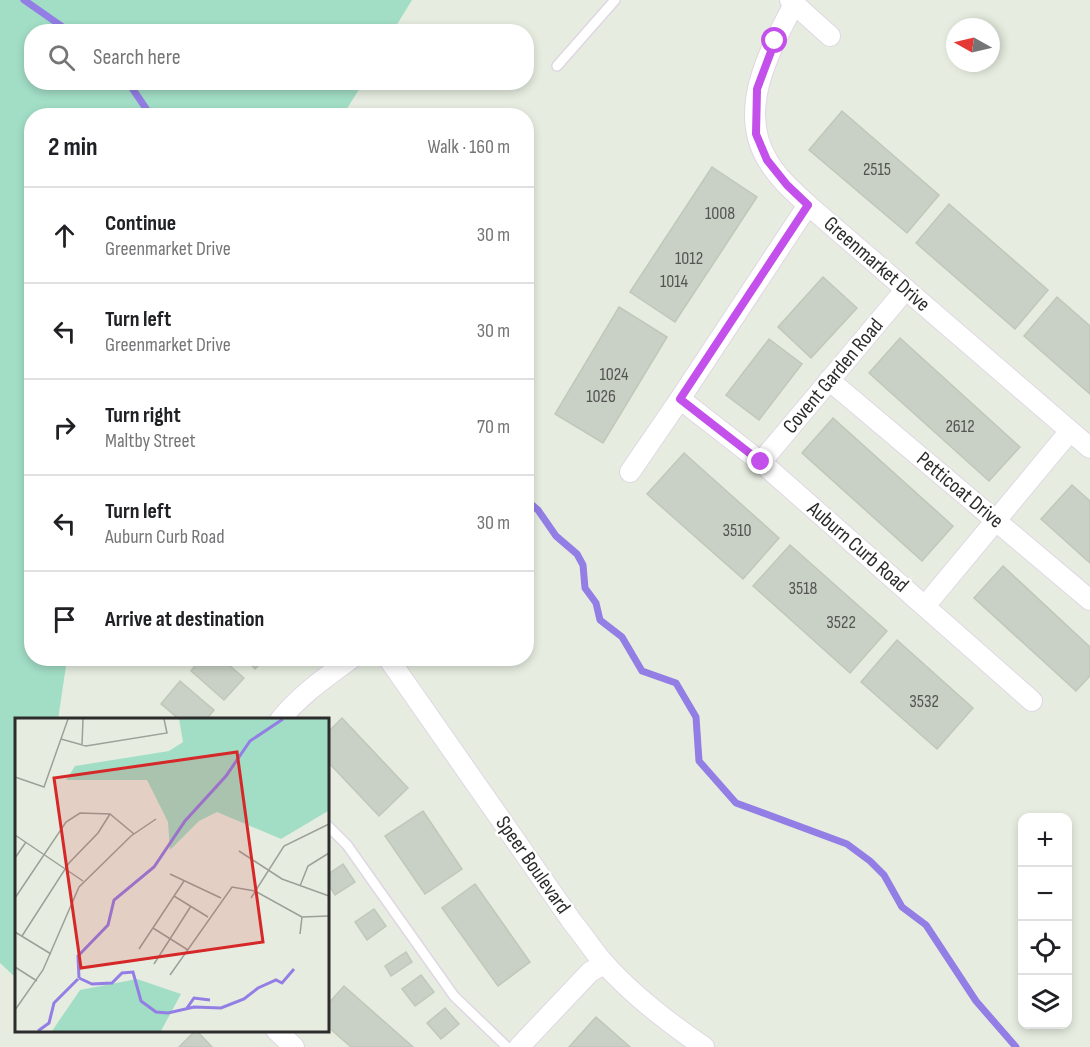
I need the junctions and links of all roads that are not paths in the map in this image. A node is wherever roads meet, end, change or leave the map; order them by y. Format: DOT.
graph roads {
  1 [pos="615,0"];
  2 [pos="794,1"];
  3 [pos="830,36"];
  4 [pos="557,66"];
  5 [pos="808,205"];
  6 [pos="906,289"];
  7 [pos="829,380"];
  8 [pos="680,399"];
  9 [pos="1070,431"];
  10 [pos="1090,448"];
  11 [pos="761,462"];
  12 [pos="630,472"];
  13 [pos="997,520"];
  14 [pos="1090,600"];
  15 [pos="925,606"];
  16 [pos="340,666"];
  17 [pos="394,666"];
  18 [pos="1032,701"];
  19 [pos="282,718"];
  20 [pos="328,826"];
  21 [pos="604,963"];
  22 [pos="278,1032"];
  23 [pos="294,1047"];
  24 [pos="507,1047"];
  25 [pos="519,1047"];
  26 [pos="704,1047"];
  1 -- 4 [label="lane"];
  2 -- 3 [label="street"];
  2 -- 5 [label="street, Greenmarket Drive"];
  5 -- 6 [label="street, Greenmarket Drive"];
  5 -- 8 [label="street"];
  6 -- 7 [label="street, Covent Garden Road"];
  6 -- 9 [label="street, Greenmarket Drive"];
  7 -- 11 [label="street, Covent Garden Road"];
  7 -- 13 [label="street, Petticoat Drive"];
  8 -- 11 [label="street, Auburn Curb Road"];
  8 -- 12 [label="street"];
  9 -- 10 [label="street, Greenmarket Drive"];
  9 -- 13 [label="street"];
  11 -- 15 [label="street, Auburn Curb Road"];
  13 -- 14 [label="street, Petticoat Drive"];
  13 -- 15 [label="street"];
  15 -- 18 [label="street, Auburn Curb Road"];
  16 -- 19 [label="street"];
  17 -- 21 [label="street, Speer Boulevard"];
  20 -- 24 [label="lane"];
  21 -- 25 [label="street"];
  21 -- 26 [label="street, Speer Boulevard"];
  22 -- 23 [label="street"];
}
